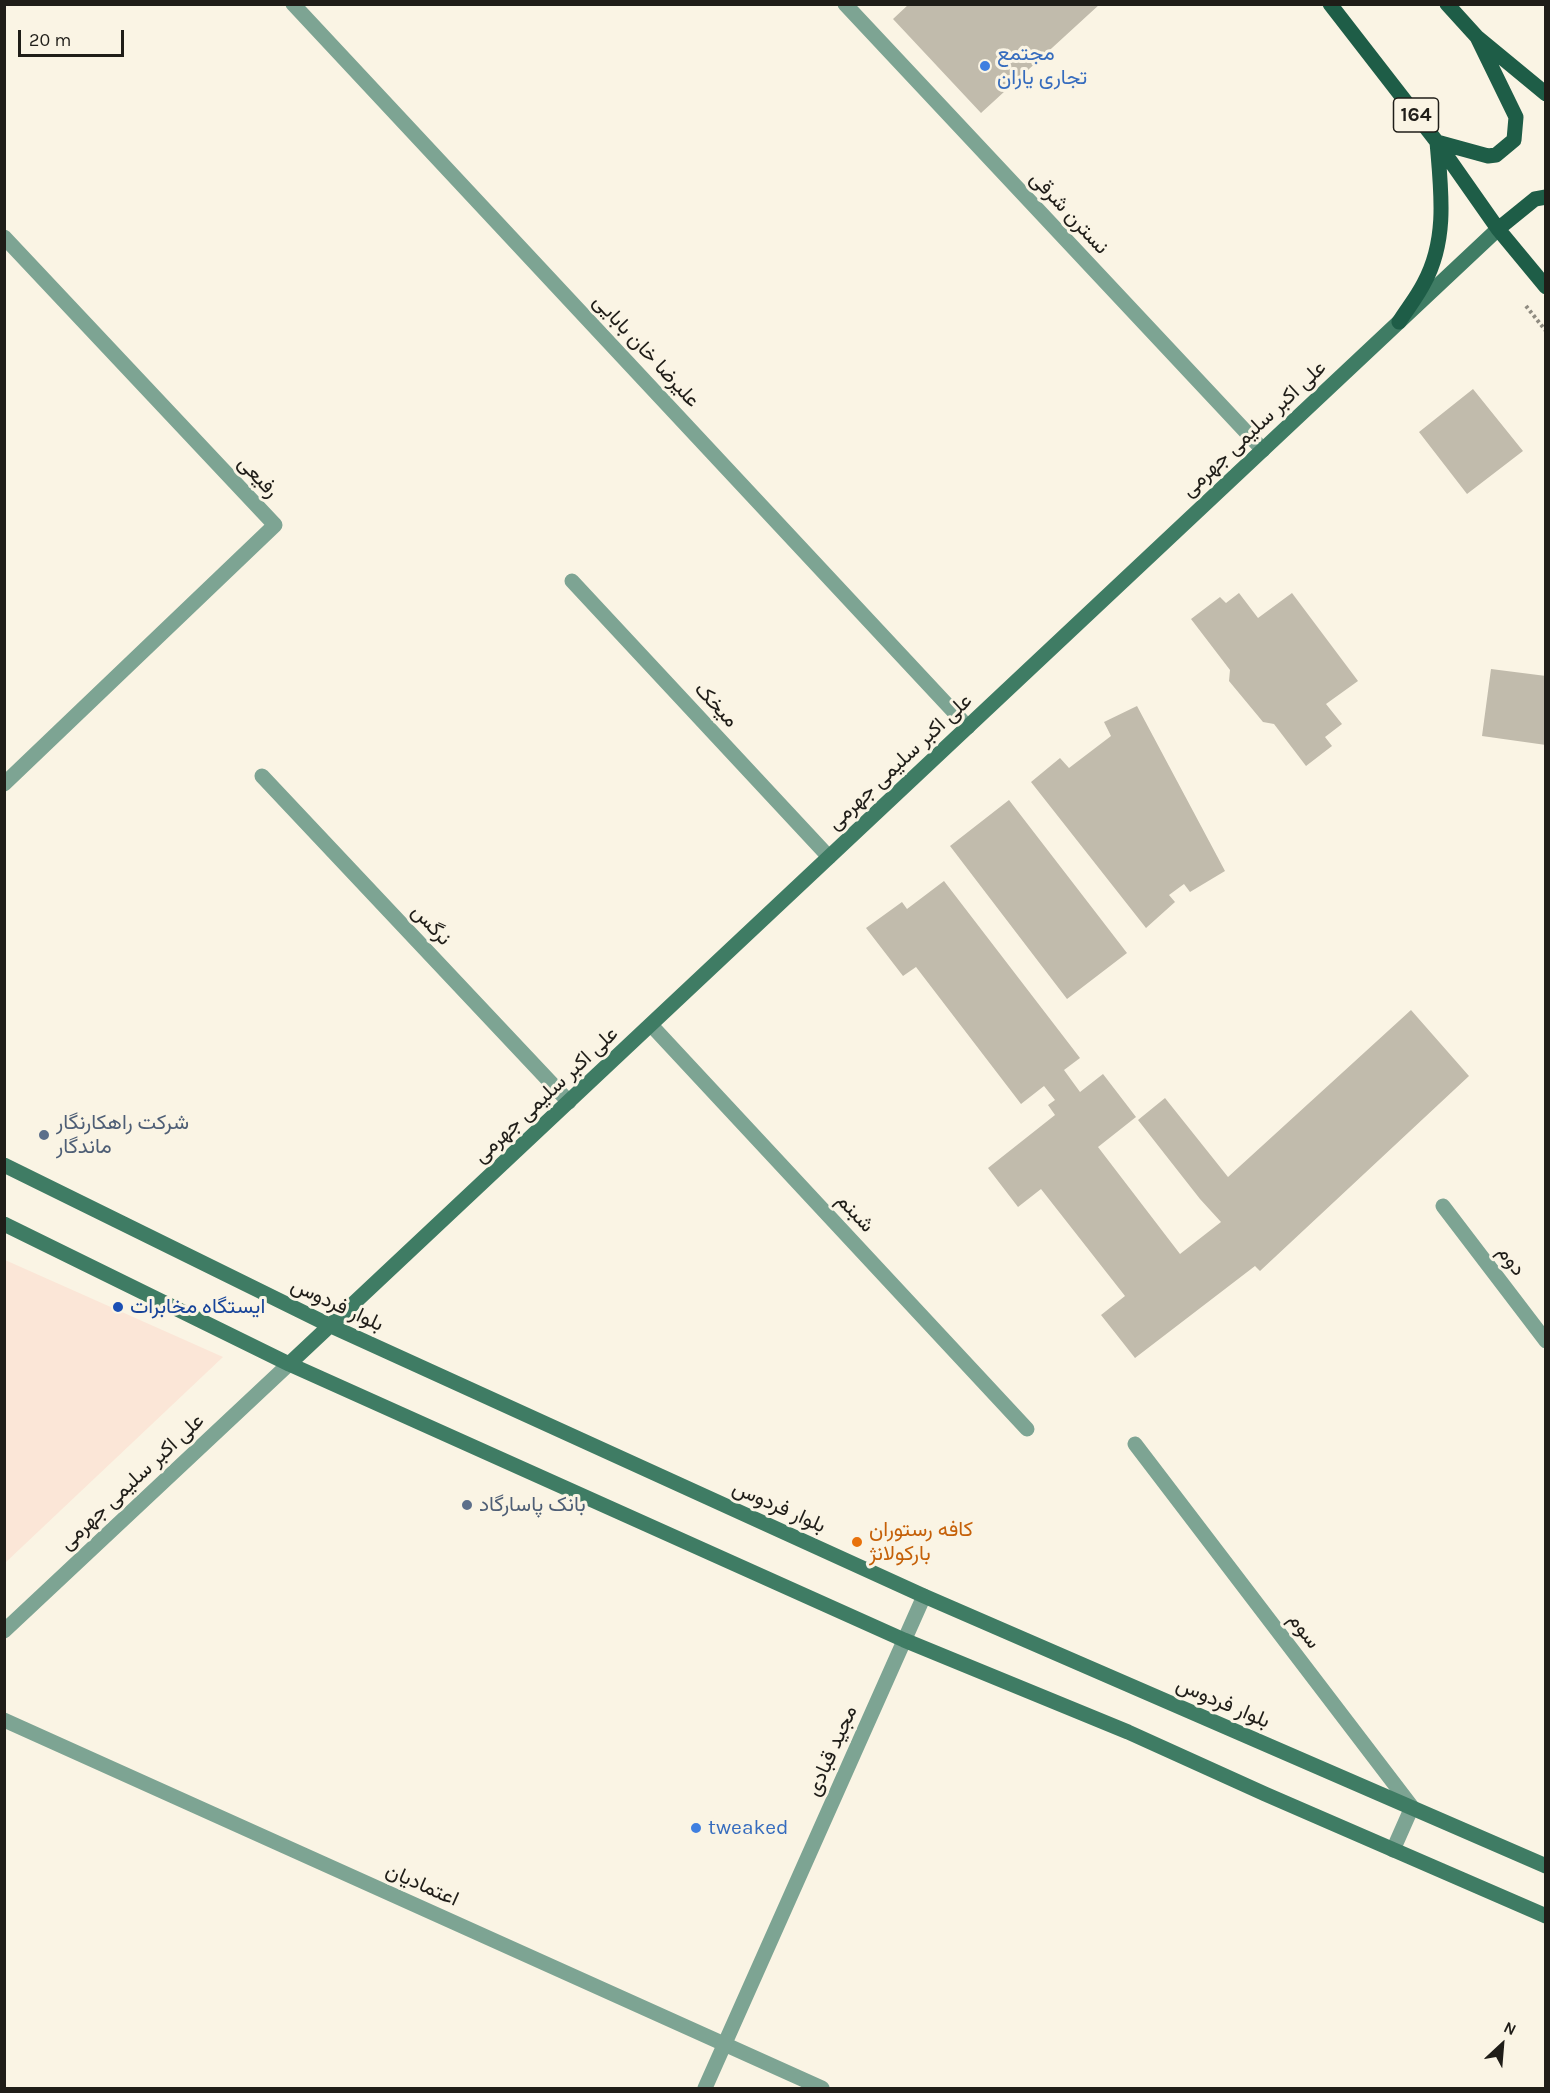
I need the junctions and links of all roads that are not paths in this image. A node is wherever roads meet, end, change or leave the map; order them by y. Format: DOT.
graph roads {
  1 [pos="293,4"];
  2 [pos="845,4"];
  3 [pos="1330,4"];
  4 [pos="1447,4"];
  5 [pos="1477,37"];
  6 [pos="1545,94"];
  7 [pos="1437,142"];
  8 [pos="1545,197"];
  9 [pos="1498,230"];
  10 [pos="4,237"];
  11 [pos="1545,287"];
  12 [pos="1399,322"];
  13 [pos="1263,450"];
  14 [pos="572,581"];
  15 [pos="968,727"];
  16 [pos="262,776"];
  17 [pos="4,784"];
  18 [pos="829,857"];
  19 [pos="651,1025"];
  20 [pos="569,1102"];
  21 [pos="4,1165"];
  22 [pos="1443,1206"];
  23 [pos="4,1224"];
  24 [pos="331,1326"];
  25 [pos="1545,1341"];
  26 [pos="289,1364"];
  27 [pos="1027,1429"];
  28 [pos="1135,1444"];
  29 [pos="924,1596"];
  30 [pos="4,1631"];
  31 [pos="904,1640"];
  32 [pos="4,1720"];
  33 [pos="1412,1807"];
  34 [pos="1393,1850"];
  35 [pos="1545,1866"];
  36 [pos="1545,1916"];
  37 [pos="725,2045"];
  38 [pos="705,2088"];
  39 [pos="822,2088"];
  1 -- 15 [label="street, علیرضا خان بابایی"];
  2 -- 13 [label="street, نسترن شرقی"];
  3 -- 7 [label="main road, 164"];
  4 -- 5 [label="main road"];
  5 -- 6 [label="main road"];
  5 -- 7 [label="main road"];
  7 -- 9 [label="main road, 164"];
  7 -- 12 [label="main road"];
  8 -- 9 [label="main road"];
  9 -- 11 [label="main road, 164"];
  9 -- 12 [label="main road, علی اکبر سلیمی جهرمی"];
  10 -- 17 [label="street, رفیعی"];
  12 -- 13 [label="main road, علی اکبر سلیمی جهرمی"];
  13 -- 15 [label="main road, علی اکبر سلیمی جهرمی"];
  14 -- 18 [label="street, میخک"];
  15 -- 18 [label="main road, علی اکبر سلیمی جهرمی"];
  16 -- 20 [label="street, نرگس"];
  18 -- 19 [label="main road, علی اکبر سلیمی جهرمی"];
  19 -- 20 [label="main road, علی اکبر سلیمی جهرمی"];
  19 -- 27 [label="street, شبنم"];
  20 -- 24 [label="main road, علی اکبر سلیمی جهرمی"];
  21 -- 24 [label="main road, بلوار فردوس"];
  22 -- 25 [label="street, دوم"];
  23 -- 26 [label="main road"];
  24 -- 26 [label="main road, علی اکبر سلیمی جهرمی"];
  24 -- 29 [label="main road, بلوار فردوس"];
  26 -- 30 [label="street, علی اکبر سلیمی جهرمی"];
  26 -- 31 [label="main road"];
  28 -- 33 [label="street, سوم"];
  29 -- 31 [label="street, مجید قبادی"];
  29 -- 33 [label="main road, بلوار فردوس"];
  31 -- 34 [label="main road"];
  31 -- 37 [label="street, مجید قبادی"];
  32 -- 37 [label="street, اعتمادیان"];
  33 -- 34 [label="street"];
  33 -- 35 [label="main road, بلوار فردوس"];
  34 -- 36 [label="main road"];
  37 -- 38 [label="street, مجید قبادی"];
  37 -- 39 [label="street, اعتمادیان"];
}
